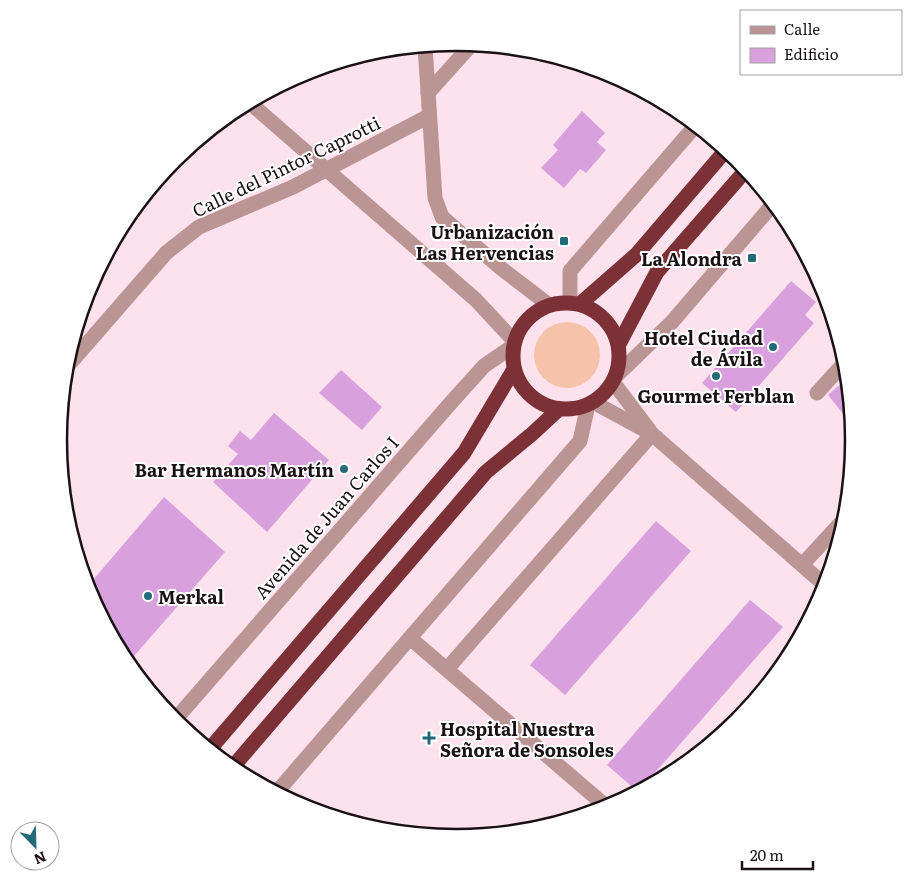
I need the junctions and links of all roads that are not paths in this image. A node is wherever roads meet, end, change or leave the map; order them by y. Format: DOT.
graph roads {
  1 [pos="465,51"];
  2 [pos="425,53"];
  3 [pos="428,93"];
  4 [pos="255,107"];
  5 [pos="429,116"];
  6 [pos="691,131"];
  7 [pos="721,156"];
  8 [pos="326,170"];
  9 [pos="741,176"];
  10 [pos="769,210"];
  11 [pos="575,303"];
  12 [pos="549,305"];
  13 [pos="514,344"];
  14 [pos="619,344"];
  15 [pos="76,357"];
  16 [pos="514,369"];
  17 [pos="839,369"];
  18 [pos="614,379"];
  19 [pos="817,393"];
  20 [pos="591,403"];
  21 [pos="559,409"];
  22 [pos="652,434"];
  23 [pos="835,528"];
  24 [pos="802,565"];
  25 [pos="819,580"];
  26 [pos="410,638"];
  27 [pos="447,669"];
  28 [pos="180,715"];
  29 [pos="214,745"];
  30 [pos="237,762"];
  31 [pos="280,788"];
  32 [pos="601,802"];
  1 -- 3 [label="street"];
  2 -- 3 [label="street"];
  3 -- 5 [label="street"];
  4 -- 8 [label="street"];
  5 -- 8 [label="street, Calle del Pintor Caprotti"];
  5 -- 12 [label="street"];
  6 -- 11 [label="street"];
  7 -- 11 [label="highway"];
  8 -- 13 [label="street"];
  8 -- 15 [label="street, Calle del Pintor Caprotti"];
  9 -- 14 [label="highway"];
  10 -- 18 [label="street"];
  11 -- 12 [label="highway"];
  11 -- 14 [label="highway"];
  12 -- 13 [label="highway"];
  13 -- 16 [label="highway"];
  13 -- 28 [label="street, Avenida de Juan Carlos I"];
  14 -- 18 [label="highway"];
  16 -- 21 [label="highway"];
  16 -- 29 [label="highway"];
  17 -- 19 [label="street"];
  18 -- 20 [label="highway"];
  18 -- 22 [label="street"];
  20 -- 21 [label="highway"];
  20 -- 22 [label="street"];
  20 -- 26 [label="street"];
  21 -- 30 [label="highway"];
  22 -- 24 [label="street"];
  22 -- 27 [label="street"];
  23 -- 24 [label="street"];
  24 -- 25 [label="street"];
  26 -- 27 [label="street"];
  26 -- 31 [label="street"];
  27 -- 32 [label="street"];
}
